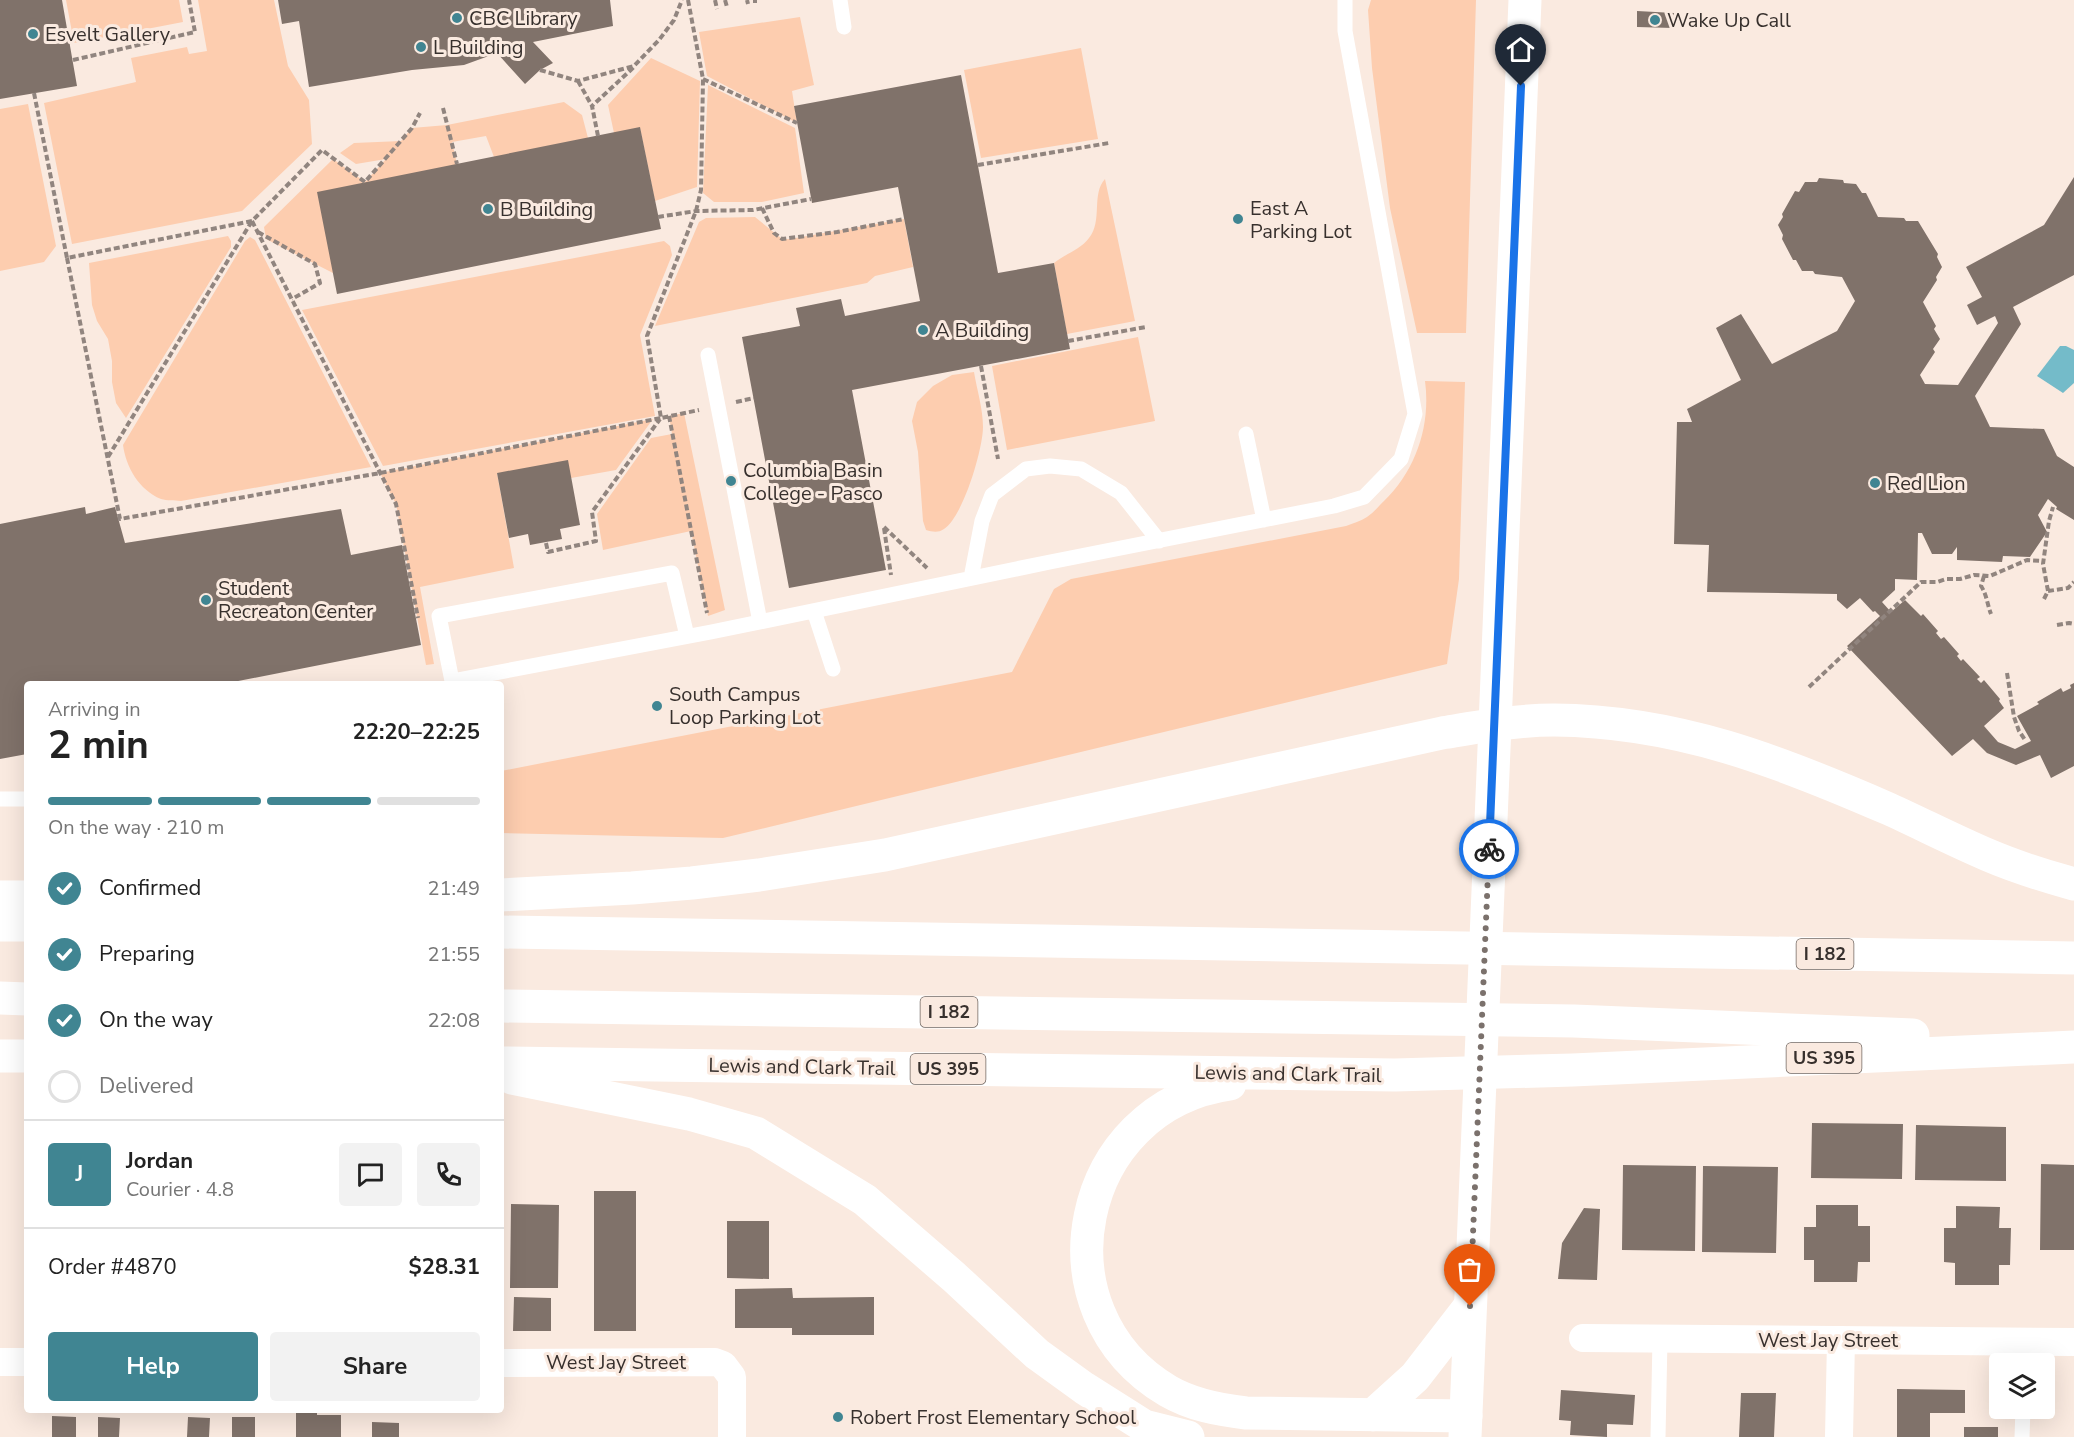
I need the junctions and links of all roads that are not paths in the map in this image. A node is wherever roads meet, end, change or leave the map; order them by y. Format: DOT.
graph roads {
  1 [pos="840,0"];
  2 [pos="1345,0"];
  3 [pos="1525,0"];
  4 [pos="844,27"];
  5 [pos="708,355"];
  6 [pos="1246,434"];
  7 [pos="1264,520"];
  8 [pos="1159,541"];
  9 [pos="971,578"];
  10 [pos="814,611"];
  11 [pos="760,622"];
  12 [pos="687,636"];
  13 [pos="833,669"];
  14 [pos="452,681"];
  15 [pos="467,681"];
  16 [pos="1495,725"];
  17 [pos="0,799"];
  18 [pos="24,799"];
  19 [pos="2074,884"];
  20 [pos="504,895"];
  21 [pos="0,897"];
  22 [pos="24,897"];
  23 [pos="0,925"];
  24 [pos="24,925"];
  25 [pos="504,932"];
  26 [pos="2074,958"];
  27 [pos="0,998"];
  28 [pos="24,999"];
  29 [pos="504,1006"];
  30 [pos="2074,1042"];
  31 [pos="2074,1047"];
  32 [pos="0,1056"];
  33 [pos="24,1056"];
  34 [pos="504,1063"];
  35 [pos="1395,1075"];
  36 [pos="504,1077"];
  37 [pos="1470,1306"];
  38 [pos="1583,1338"];
  39 [pos="1660,1339"];
  40 [pos="1841,1341"];
  41 [pos="2074,1342"];
  42 [pos="2024,1353"];
  43 [pos="0,1362"];
  44 [pos="24,1362"];
  45 [pos="504,1363"];
  46 [pos="1373,1415"];
  47 [pos="2023,1419"];
  48 [pos="1466,1426"];
  49 [pos="732,1437"];
  50 [pos="1188,1437"];
  51 [pos="1658,1437"];
  52 [pos="1839,1437"];
  53 [pos="2022,1437"];
  1 -- 4 [label="lane"];
  2 -- 7 [label="lane"];
  3 -- 16 [label="main road"];
  5 -- 11 [label="lane"];
  6 -- 7 [label="lane"];
  7 -- 8 [label="lane"];
  8 -- 9 [label="lane"];
  8 -- 9 [label="lane"];
  9 -- 10 [label="lane"];
  10 -- 11 [label="lane"];
  10 -- 13 [label="lane"];
  11 -- 12 [label="lane"];
  12 -- 14 [label="lane"];
  12 -- 15 [label="lane"];
  16 -- 19 [label="main road"];
  16 -- 20 [label="main road"];
  16 -- 37 [label="main road"];
  17 -- 18 [label="lane"];
  21 -- 22 [label="main road"];
  23 -- 24 [label="main road"];
  25 -- 26 [label="main road, I 182"];
  27 -- 28 [label="main road"];
  29 -- 30 [label="main road, I 182"];
  31 -- 35 [label="main road, Lewis and Clark Trail / US 395"];
  32 -- 33 [label="main road"];
  34 -- 35 [label="main road, Lewis and Clark Trail / US 395"];
  35 -- 46 [label="main road"];
  36 -- 50 [label="main road"];
  37 -- 46 [label="main road"];
  37 -- 48 [label="main road"];
  38 -- 39 [label="street, West Jay Street"];
  39 -- 40 [label="street, West Jay Street"];
  39 -- 51 [label="lane"];
  40 -- 42 [label="street, West Jay Street"];
  40 -- 52 [label="street"];
  41 -- 42 [label="street, West Jay Street"];
  43 -- 44 [label="street"];
  45 -- 49 [label="street, West Jay Street"];
  46 -- 48 [label="main road"];
  47 -- 53 [label="lane"];
}
